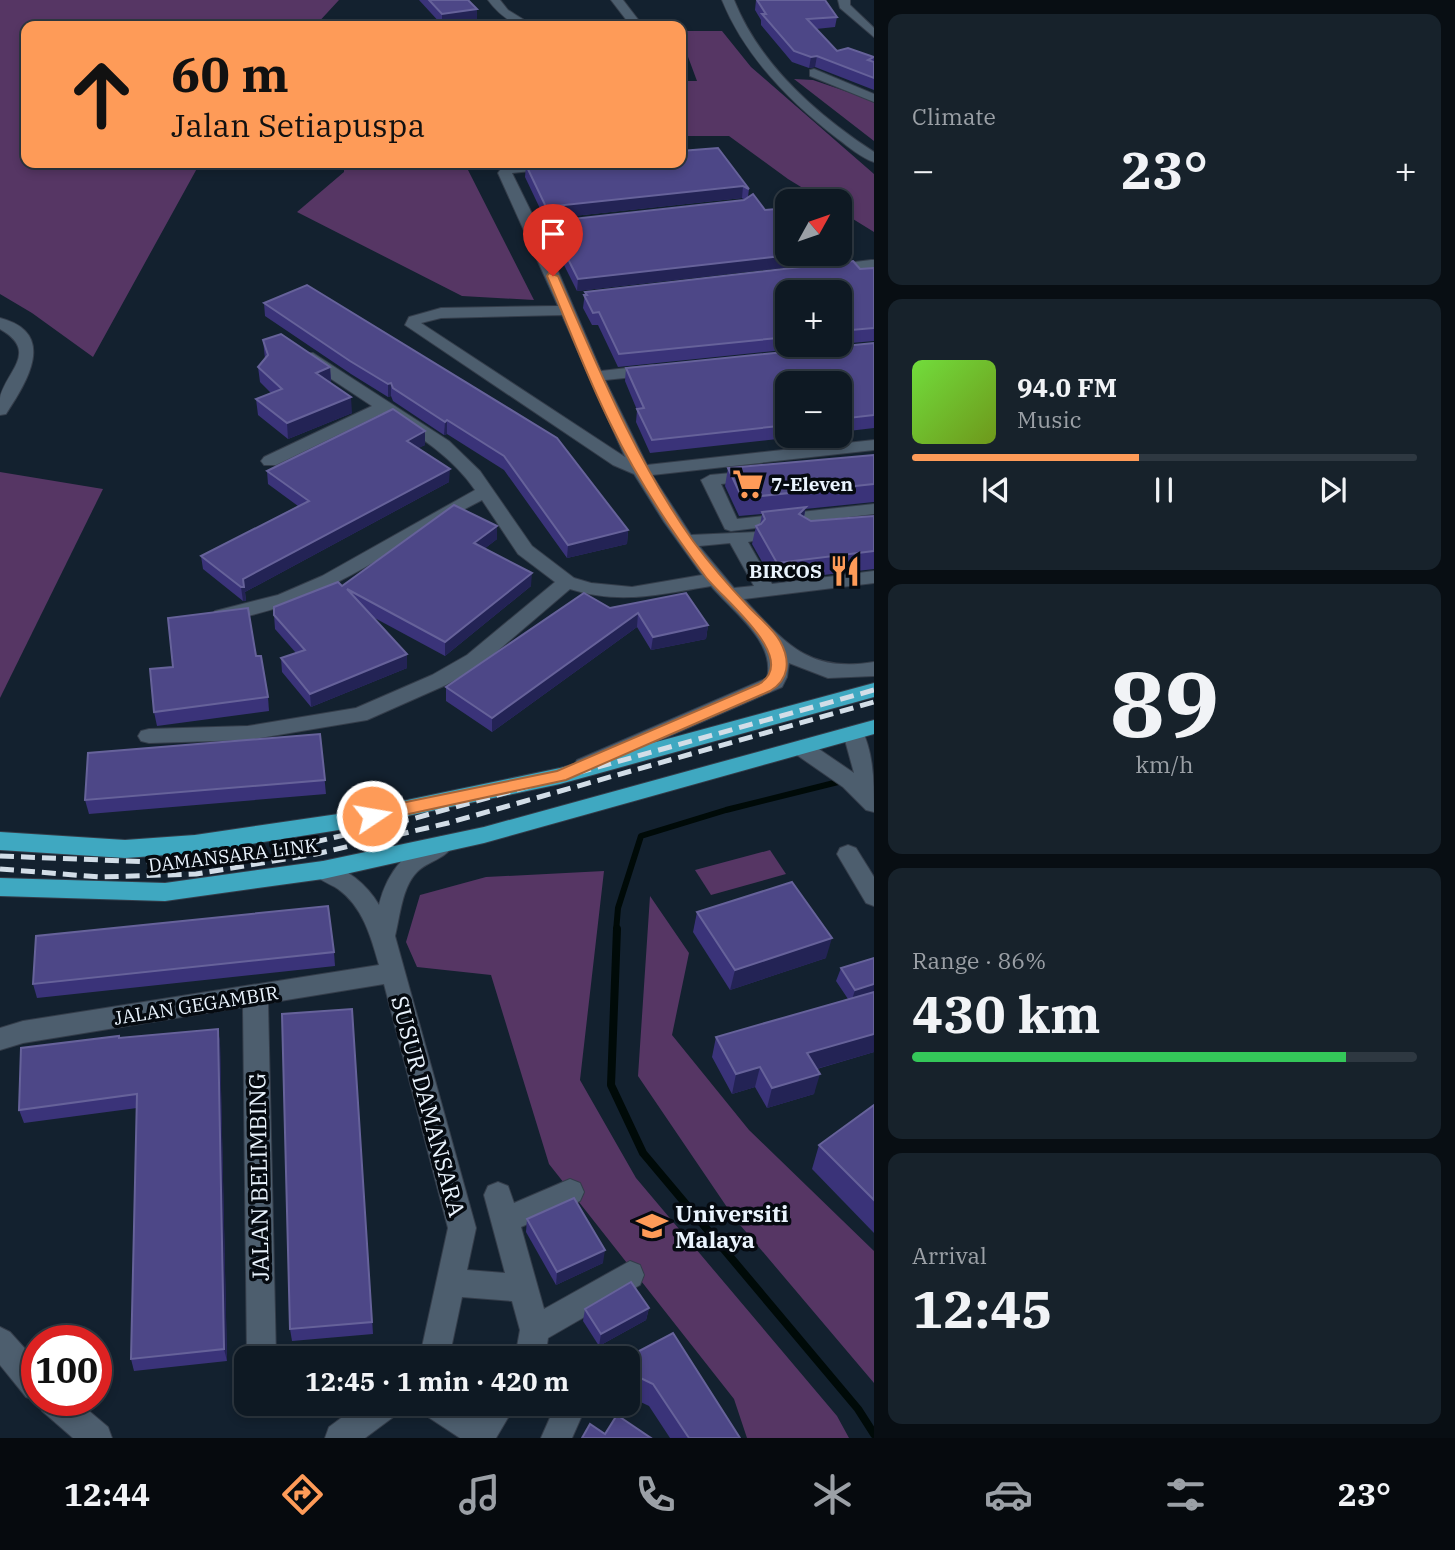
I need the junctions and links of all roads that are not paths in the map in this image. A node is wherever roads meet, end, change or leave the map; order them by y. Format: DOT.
graph roads {
  1 [pos="494,0"];
  2 [pos="617,0"];
  3 [pos="728,0"];
  4 [pos="844,0"];
  5 [pos="519,21"];
  6 [pos="633,21"];
  7 [pos="874,34"];
  8 [pos="814,73"];
  9 [pos="874,97"];
  10 [pos="874,158"];
  11 [pos="511,168"];
  12 [pos="871,264"];
  13 [pos="817,270"];
  14 [pos="568,303"];
  15 [pos="0,323"];
  16 [pos="289,344"];
  17 [pos="665,369"];
  18 [pos="596,376"];
  19 [pos="385,406"];
  20 [pos="0,410"];
  21 [pos="874,445"];
  22 [pos="760,458"];
  23 [pos="270,461"];
  24 [pos="642,471"];
  25 [pos="485,492"];
  26 [pos="874,509"];
  27 [pos="874,525"];
  28 [pos="734,531"];
  29 [pos="686,541"];
  30 [pos="874,577"];
  31 [pos="714,579"];
  32 [pos="568,582"];
  33 [pos="766,590"];
  34 [pos="729,595"];
  35 [pos="208,618"];
  36 [pos="773,642"];
  37 [pos="874,669"];
  38 [pos="874,690"];
  39 [pos="864,730"];
  40 [pos="149,736"];
  41 [pos="802,748"];
  42 [pos="560,776"];
  43 [pos="860,784"];
  44 [pos="0,841"];
  45 [pos="442,845"];
  46 [pos="848,854"];
  47 [pos="323,870"];
  48 [pos="0,887"];
  49 [pos="874,897"];
  50 [pos="383,936"];
  51 [pos="392,973"];
  52 [pos="255,995"];
  53 [pos="0,1038"];
  54 [pos="570,1192"];
  55 [pos="630,1275"];
  56 [pos="450,1282"];
  57 [pos="524,1288"];
  58 [pos="0,1342"];
  59 [pos="261,1346"];
  60 [pos="437,1346"];
  61 [pos="531,1346"];
  62 [pos="538,1346"];
  63 [pos="21,1368"];
  64 [pos="72,1416"];
  65 [pos="369,1416"];
  66 [pos="452,1416"];
  67 [pos="493,1416"];
  68 [pos="566,1416"];
  69 [pos="479,1436"];
  70 [pos="97,1438"];
  71 [pos="340,1438"];
  72 [pos="556,1438"];
  1 -- 5 [label="street"];
  2 -- 6 [label="street"];
  3 -- 10 [label="street"];
  4 -- 7 [label="street"];
  8 -- 9 [label="street"];
  11 -- 14 [label="street"];
  12 -- 13 [label="street"];
  14 -- 18 [label="street"];
  14 -- 24 [label="street"];
  15 -- 20 [label="street"];
  16 -- 19 [label="street"];
  17 -- 18 [label="street"];
  18 -- 24 [label="street"];
  19 -- 23 [label="street"];
  19 -- 25 [label="street"];
  21 -- 22 [label="street"];
  22 -- 24 [label="street"];
  22 -- 28 [label="street"];
  24 -- 29 [label="street"];
  25 -- 32 [label="street"];
  25 -- 35 [label="street"];
  26 -- 28 [label="street"];
  27 -- 28 [label="street"];
  28 -- 29 [label="street"];
  28 -- 33 [label="street"];
  29 -- 31 [label="street"];
  30 -- 33 [label="street"];
  31 -- 32 [label="street"];
  31 -- 34 [label="street"];
  32 -- 40 [label="street"];
  33 -- 34 [label="street"];
  34 -- 36 [label="street"];
  36 -- 37 [label="street"];
  36 -- 42 [label="street"];
  38 -- 42 [label="highway, DAMANSARA LINK"];
  39 -- 41 [label="highway, DAMANSARA LINK"];
  39 -- 43 [label="street"];
  41 -- 43 [label="street"];
  41 -- 45 [label="highway, DAMANSARA LINK"];
  42 -- 44 [label="highway, DAMANSARA LINK"];
  45 -- 47 [label="highway, DAMANSARA LINK"];
  45 -- 50 [label="street, SUSUR DAMANSARA"];
  46 -- 49 [label="street"];
  47 -- 48 [label="highway, DAMANSARA LINK"];
  47 -- 50 [label="street, SUSUR DAMANSARA"];
  50 -- 51 [label="street, SUSUR DAMANSARA"];
  51 -- 52 [label="street, JALAN GEGAMBIR"];
  51 -- 56 [label="street, SUSUR DAMANSARA"];
  52 -- 53 [label="street, JALAN GEGAMBIR"];
  52 -- 59 [label="street, JALAN BELIMBING"];
  54 -- 57 [label="street"];
  55 -- 62 [label="street"];
  56 -- 57 [label="street"];
  56 -- 60 [label="street, SUSUR DAMANSARA"];
  57 -- 61 [label="street"];
  58 -- 63 [label="street"];
  64 -- 70 [label="street"];
  65 -- 71 [label="street"];
  66 -- 69 [label="street"];
  67 -- 69 [label="street"];
  68 -- 72 [label="street"];
}
